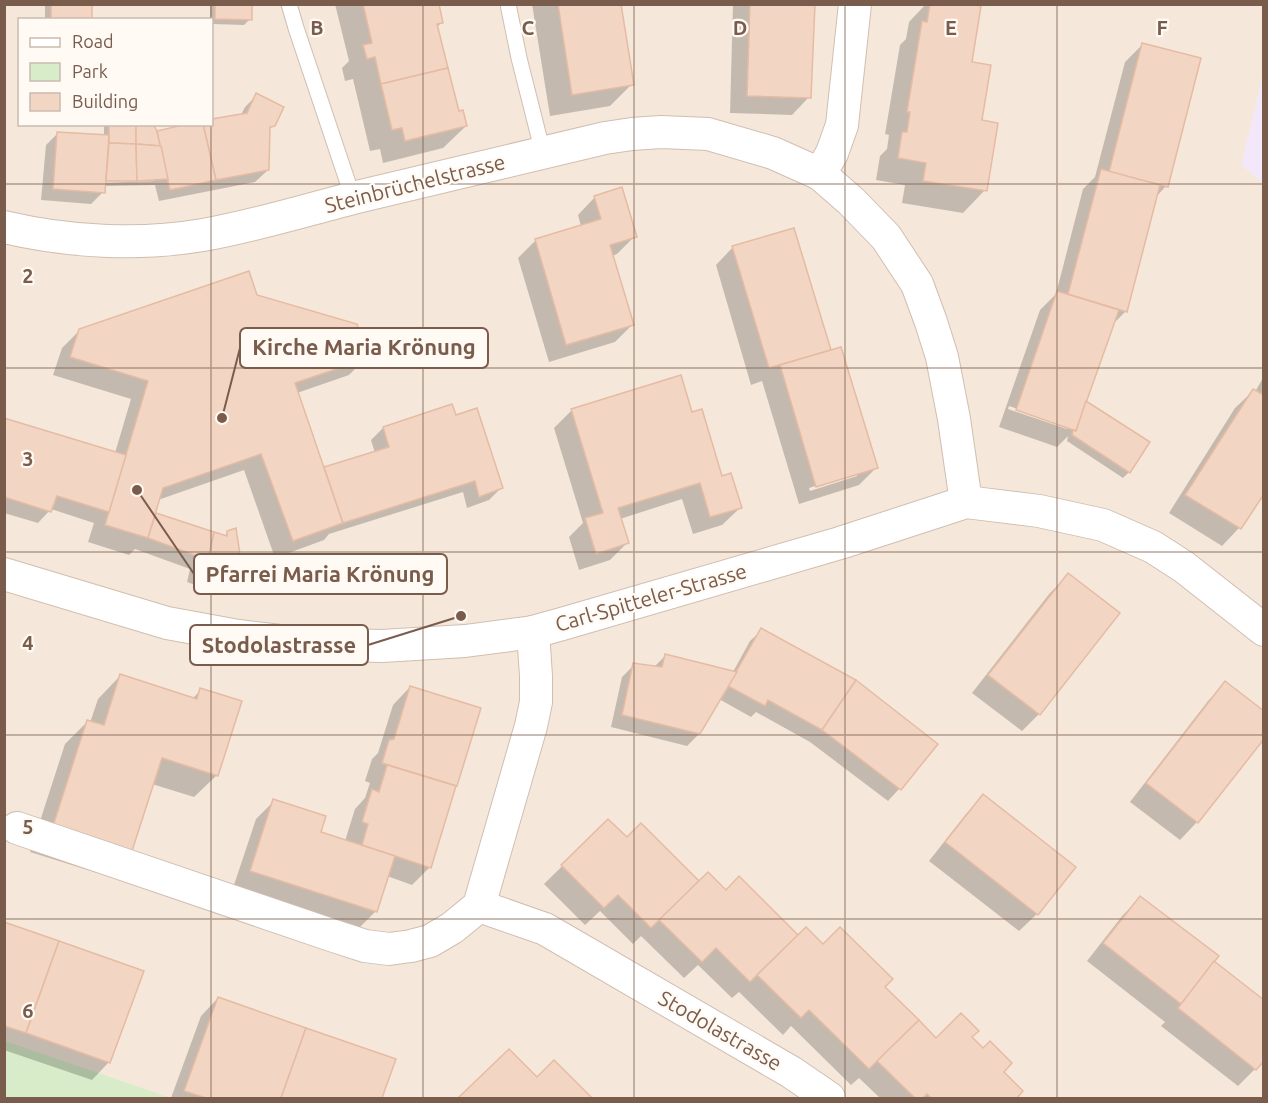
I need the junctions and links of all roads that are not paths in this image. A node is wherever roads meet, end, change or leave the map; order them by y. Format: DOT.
graph roads {
  1 [pos="289,4"];
  2 [pos="508,4"];
  3 [pos="855,4"];
  4 [pos="543,153"];
  5 [pos="820,174"];
  6 [pos="353,198"];
  7 [pos="4,227"];
  8 [pos="966,502"];
  9 [pos="4,574"];
  10 [pos="1263,630"];
  11 [pos="533,632"];
  12 [pos="17,828"];
  13 [pos="479,906"];
  14 [pos="830,1098"];
  1 -- 6 [label="lane"];
  2 -- 4 [label="lane"];
  3 -- 5 [label="street"];
  4 -- 5 [label="street, Steinbrüchelstrasse"];
  4 -- 6 [label="street, Steinbrüchelstrasse"];
  5 -- 8 [label="street, Steinbrüchelstrasse"];
  6 -- 7 [label="street, Steinbrüchelstrasse"];
  8 -- 10 [label="street, Carl-Spitteler-Strasse"];
  8 -- 11 [label="street, Carl-Spitteler-Strasse"];
  9 -- 11 [label="street, Carl-Spitteler-Strasse"];
  11 -- 13 [label="street"];
  12 -- 13 [label="street"];
  13 -- 14 [label="street, Stodolastrasse"];
}
